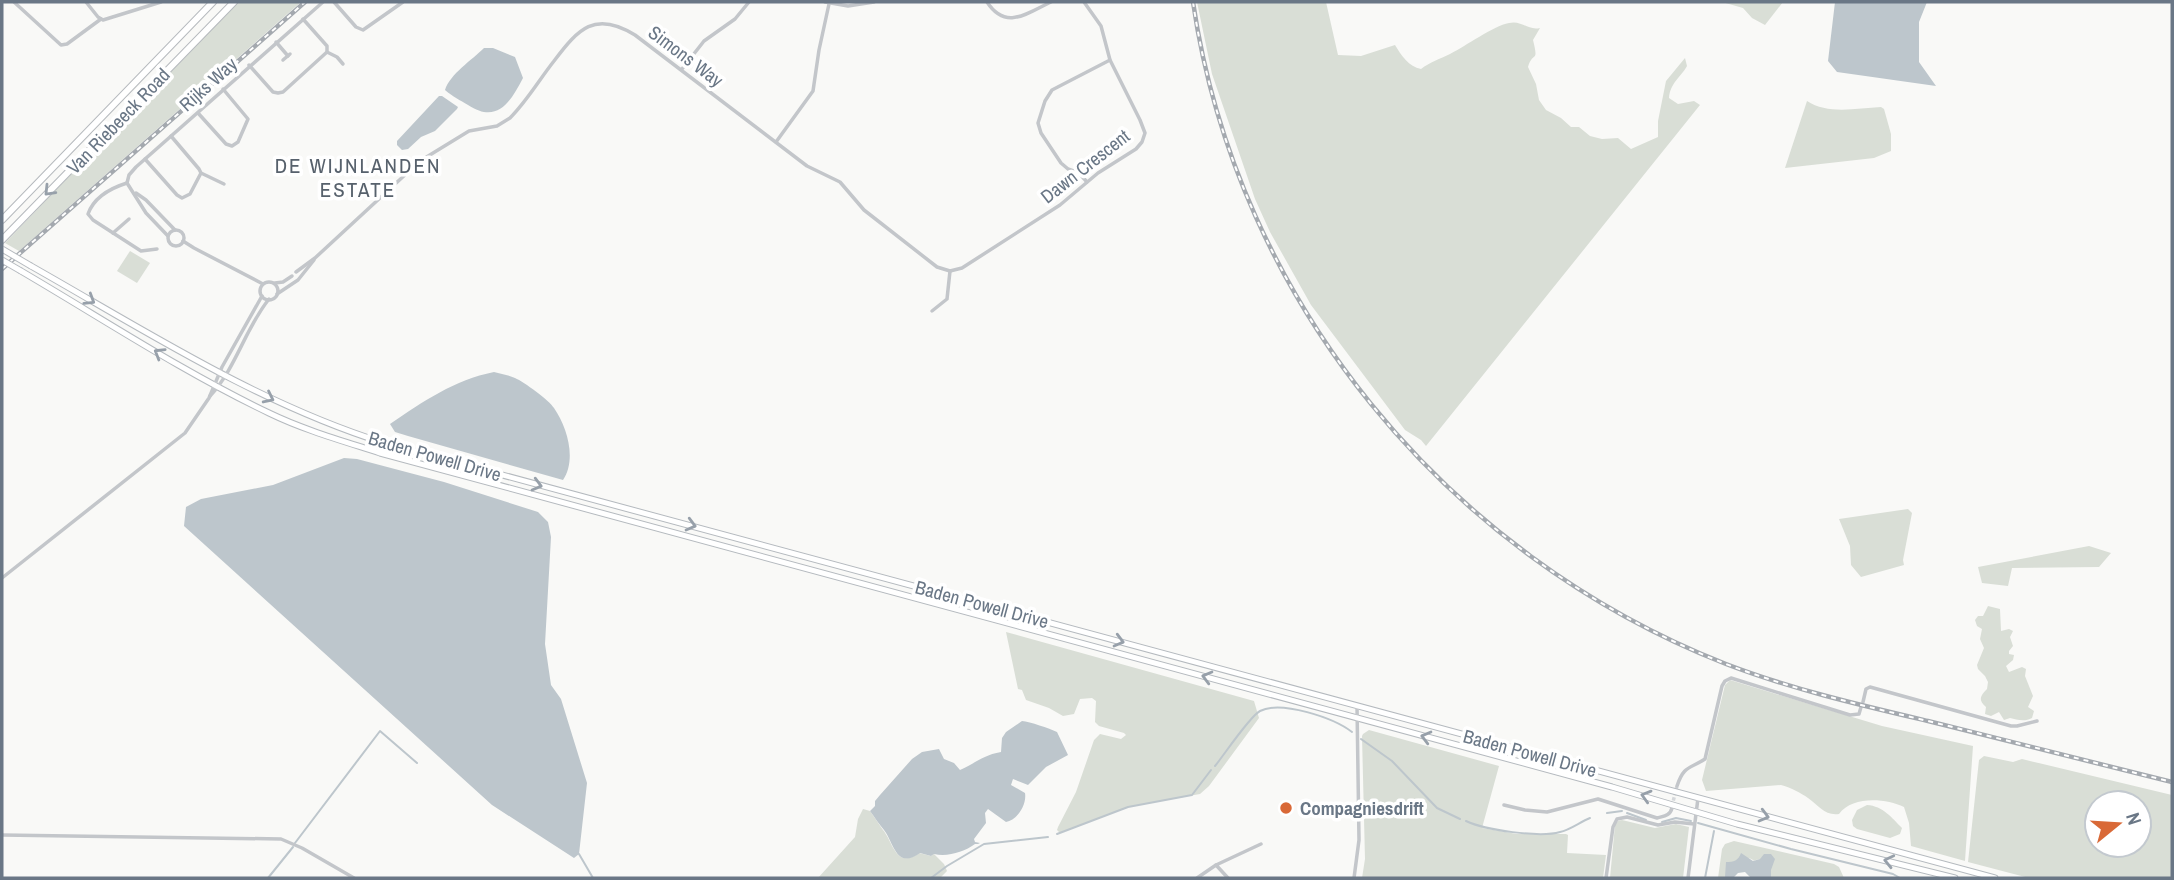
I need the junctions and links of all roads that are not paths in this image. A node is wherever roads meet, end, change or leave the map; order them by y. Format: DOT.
graph roads {
  1 [pos="14,2"];
  2 [pos="86,2"];
  3 [pos="160,2"];
  4 [pos="213,2"];
  5 [pos="234,2"];
  6 [pos="323,2"];
  7 [pos="334,2"];
  8 [pos="403,2"];
  9 [pos="748,2"];
  10 [pos="874,2"];
  11 [pos="987,2"];
  12 [pos="1051,2"];
  13 [pos="1084,2"];
  14 [pos="827,3"];
  15 [pos="145,4"];
  16 [pos="101,19"];
  17 [pos="303,19"];
  18 [pos="182,34"];
  19 [pos="276,42"];
  20 [pos="192,45"];
  21 [pos="327,52"];
  22 [pos="283,60"];
  23 [pos="1110,60"];
  24 [pos="343,64"];
  25 [pos="249,65"];
  26 [pos="681,70"];
  27 [pos="223,89"];
  28 [pos="197,112"];
  29 [pos="171,136"];
  30 [pos="775,142"];
  31 [pos="145,159"];
  32 [pos="201,173"];
  33 [pos="1087,182"];
  34 [pos="127,183"];
  35 [pos="225,184"];
  36 [pos="135,192"];
  37 [pos="159,214"];
  38 [pos="129,219"];
  39 [pos="2,220"];
  40 [pos="152,220"];
  41 [pos="175,230"];
  42 [pos="113,233"];
  43 [pos="168,236"];
  44 [pos="2,240"];
  45 [pos="183,241"];
  46 [pos="2,249"];
  47 [pos="157,249"];
  48 [pos="315,258"];
  49 [pos="2,260"];
  50 [pos="950,271"];
  51 [pos="273,283"];
  52 [pos="263,284"];
  53 [pos="277,294"];
  54 [pos="262,296"];
  55 [pos="269,299"];
  56 [pos="932,311"];
  57 [pos="221,375"];
  58 [pos="216,386"];
  59 [pos="2,578"];
  60 [pos="1357,706"];
  61 [pos="1357,718"];
  62 [pos="2036,721"];
  63 [pos="1677,786"];
  64 [pos="1698,798"];
  65 [pos="1504,805"];
  66 [pos="1672,808"];
  67 [pos="1629,809"];
  68 [pos="1696,811"];
  69 [pos="1621,817"];
  70 [pos="1694,824"];
  71 [pos="2,835"];
  72 [pos="1261,844"];
  73 [pos="1216,865"];
  74 [pos="354,878"];
  75 [pos="1197,878"];
  76 [pos="1228,878"];
  77 [pos="1354,878"];
  78 [pos="1606,878"];
  79 [pos="1688,878"];
  80 [pos="1955,878"];
  81 [pos="1995,878"];
  1 -- 16 [label="street"];
  2 -- 16 [label="street"];
  3 -- 15 [label="street"];
  4 -- 18 [label="main road, Van Riebeeck Road"];
  5 -- 20 [label="main road, Van Riebeeck Road"];
  6 -- 17 [label="street, Rijks Way"];
  7 -- 8 [label="street"];
  9 -- 26 [label="street"];
  10 -- 14 [label="street"];
  11 -- 12 [label="street"];
  13 -- 23 [label="street, Dawn Crescent"];
  14 -- 30 [label="street"];
  15 -- 16 [label="street"];
  17 -- 19 [label="street, Rijks Way"];
  17 -- 21 [label="street"];
  18 -- 20 [label="main road"];
  18 -- 39 [label="main road, Van Riebeeck Road"];
  19 -- 22 [label="street"];
  19 -- 25 [label="street, Rijks Way"];
  20 -- 44 [label="main road, Van Riebeeck Road, one-way"];
  21 -- 24 [label="street"];
  21 -- 25 [label="street"];
  23 -- 33 [label="street, Dawn Crescent"];
  23 -- 33 [label="street"];
  25 -- 27 [label="street, Rijks Way"];
  26 -- 30 [label="street, Simons Way"];
  26 -- 48 [label="street, Simons Way"];
  27 -- 28 [label="street, Rijks Way"];
  27 -- 28 [label="street"];
  28 -- 29 [label="street, Rijks Way"];
  29 -- 31 [label="street, Rijks Way"];
  29 -- 32 [label="street"];
  30 -- 50 [label="street, Simons Way"];
  31 -- 32 [label="street"];
  31 -- 34 [label="street, Rijks Way"];
  32 -- 35 [label="street"];
  33 -- 50 [label="street, Dawn Crescent"];
  34 -- 36 [label="street"];
  34 -- 42 [label="street"];
  36 -- 37 [label="street"];
  36 -- 40 [label="street"];
  37 -- 40 [label="street"];
  37 -- 41 [label="street"];
  38 -- 42 [label="street"];
  40 -- 43 [label="street"];
  41 -- 43 [label="street"];
  41 -- 45 [label="street"];
  42 -- 47 [label="street"];
  43 -- 45 [label="street"];
  45 -- 52 [label="street"];
  46 -- 57 [label="main road, Baden Powell Drive, one-way, bridge"];
  48 -- 51 [label="street, Simons Way"];
  48 -- 53 [label="street, Simons Way"];
  58 -- 49 [label="main road, Baden Powell Drive, one-way, bridge"];
  50 -- 56 [label="street"];
  51 -- 52 [label="street"];
  51 -- 53 [label="street"];
  52 -- 54 [label="street"];
  53 -- 55 [label="street"];
  54 -- 55 [label="street"];
  54 -- 57 [label="street"];
  55 -- 57 [label="street"];
  57 -- 58 [label="street"];
  57 -- 60 [label="main road, Baden Powell Drive, one-way"];
  58 -- 59 [label="street"];
  61 -- 58 [label="main road, Baden Powell Drive, one-way"];
  60 -- 61 [label="street"];
  60 -- 64 [label="main road, Baden Powell Drive"];
  68 -- 61 [label="main road, Baden Powell Drive, one-way"];
  61 -- 77 [label="street"];
  62 -- 63 [label="street"];
  64 -- 68 [label="street"];
  64 -- 81 [label="main road, Baden Powell Drive, one-way"];
  65 -- 67 [label="street"];
  66 -- 67 [label="street"];
  67 -- 69 [label="street"];
  68 -- 70 [label="street"];
  80 -- 68 [label="main road, Baden Powell Drive, one-way"];
  69 -- 70 [label="street"];
  69 -- 78 [label="street"];
  70 -- 79 [label="street"];
  71 -- 74 [label="street"];
  72 -- 73 [label="street"];
  73 -- 75 [label="street"];
  73 -- 76 [label="street"];
}
